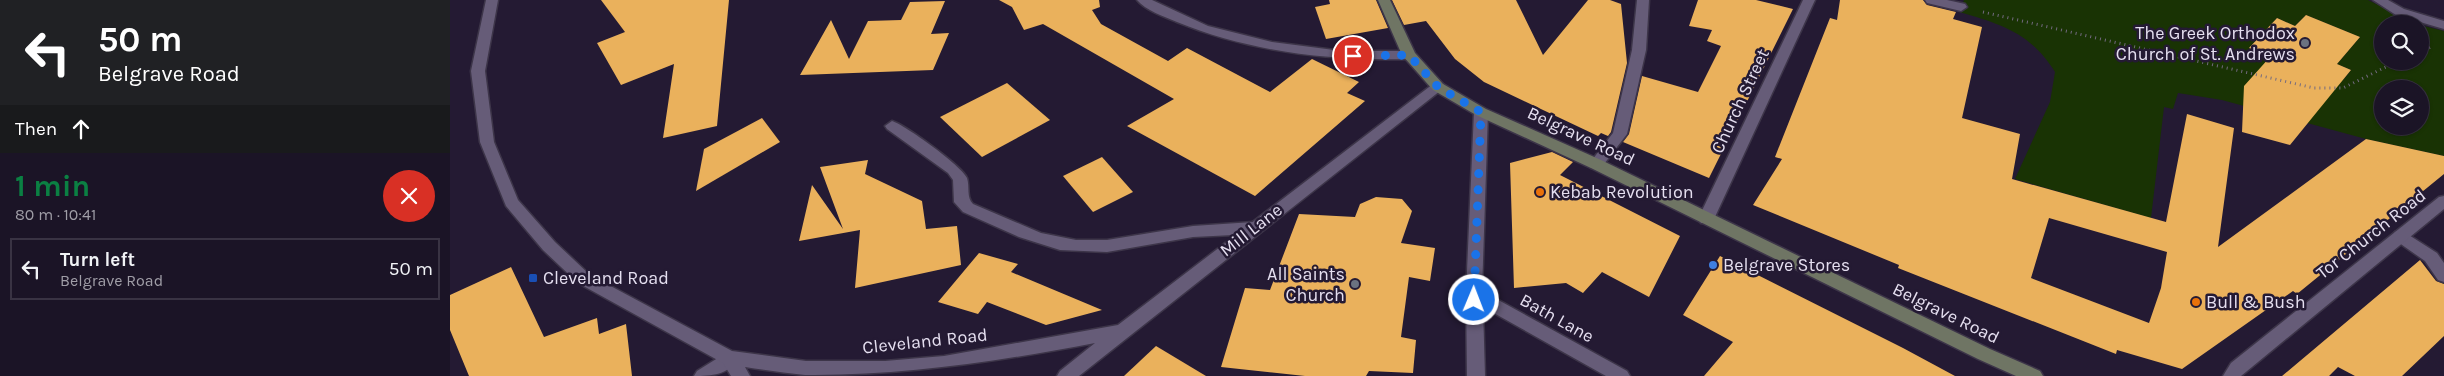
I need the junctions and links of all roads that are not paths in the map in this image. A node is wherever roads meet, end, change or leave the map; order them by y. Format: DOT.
graph roads {
  1 [pos="492,0"];
  2 [pos="1143,0"];
  3 [pos="1384,0"];
  4 [pos="1643,0"];
  5 [pos="1931,0"];
  6 [pos="2379,0"];
  7 [pos="1805,1"];
  8 [pos="1961,7"];
  9 [pos="2444,25"];
  10 [pos="1409,55"];
  11 [pos="1438,87"];
  12 [pos="1481,112"];
  13 [pos="892,126"];
  14 [pos="1596,164"];
  15 [pos="2444,201"];
  16 [pos="1706,219"];
  17 [pos="1253,228"];
  18 [pos="2401,236"];
  19 [pos="2444,276"];
  20 [pos="1474,294"];
  21 [pos="1123,331"];
  22 [pos="729,358"];
  23 [pos="703,376"];
  24 [pos="741,376"];
  25 [pos="1066,376"];
  26 [pos="1476,376"];
  27 [pos="1621,376"];
  28 [pos="2034,376"];
  29 [pos="2232,376"];
  1 -- 22 [label="street, Cleveland Road"];
  2 -- 10 [label="street"];
  3 -- 10 [label="street, Belgrave Road"];
  4 -- 14 [label="street"];
  5 -- 8 [label="street"];
  6 -- 9 [label="street"];
  7 -- 16 [label="street, Church Street"];
  10 -- 11 [label="street, Belgrave Road"];
  11 -- 12 [label="street, Belgrave Road"];
  11 -- 17 [label="street, Mill Lane"];
  12 -- 14 [label="street, Belgrave Road"];
  12 -- 20 [label="street"];
  13 -- 17 [label="street"];
  14 -- 16 [label="street, Belgrave Road"];
  15 -- 18 [label="street, Tor Church Road"];
  16 -- 28 [label="street, Belgrave Road"];
  17 -- 21 [label="street, Mill Lane"];
  18 -- 19 [label="street"];
  18 -- 29 [label="street, Tor Church Road"];
  20 -- 26 [label="street"];
  20 -- 27 [label="street, Bath Lane"];
  21 -- 22 [label="street, Cleveland Road"];
  21 -- 25 [label="street, Mill Lane"];
  22 -- 23 [label="street"];
  22 -- 24 [label="street"];
}
